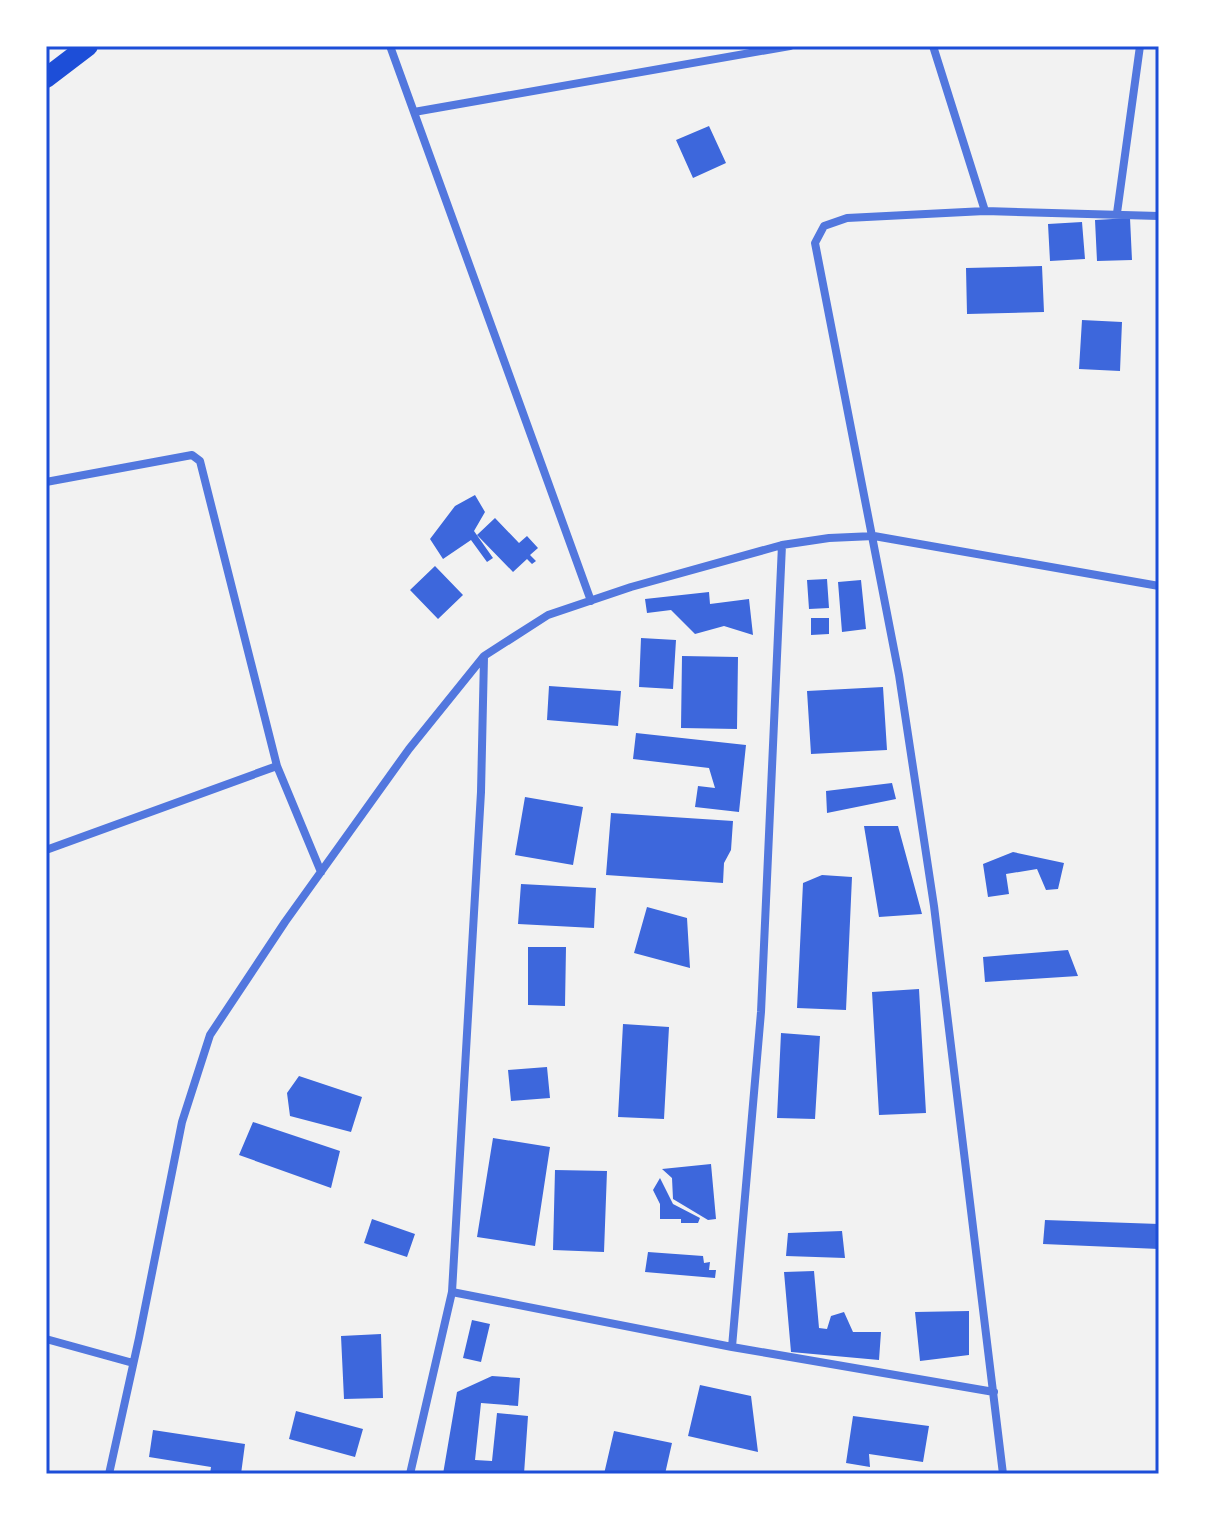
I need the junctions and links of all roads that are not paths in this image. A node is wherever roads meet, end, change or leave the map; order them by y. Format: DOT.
graph roads {
  1 [pos="88,46"];
  2 [pos="390,46"];
  3 [pos="790,46"];
  4 [pos="933,46"];
  5 [pos="1140,46"];
  6 [pos="46,78"];
  7 [pos="414,112"];
  8 [pos="985,211"];
  9 [pos="1117,213"];
  10 [pos="1159,216"];
  11 [pos="46,482"];
  12 [pos="874,536"];
  13 [pos="782,545"];
  14 [pos="1159,586"];
  15 [pos="591,601"];
  16 [pos="484,656"];
  17 [pos="277,766"];
  18 [pos="46,850"];
  19 [pos="321,872"];
  20 [pos="452,1292"];
  21 [pos="46,1339"];
  22 [pos="732,1347"];
  23 [pos="133,1363"];
  24 [pos="994,1392"];
  25 [pos="109,1474"];
  26 [pos="410,1474"];
  27 [pos="1003,1474"];
  1 -- 6 [label="highway"];
  2 -- 7 [label="street"];
  3 -- 7 [label="street"];
  4 -- 8 [label="street"];
  5 -- 9 [label="street"];
  7 -- 15 [label="street"];
  8 -- 9 [label="street"];
  8 -- 12 [label="street"];
  9 -- 10 [label="street"];
  11 -- 17 [label="street"];
  12 -- 13 [label="street"];
  12 -- 14 [label="street"];
  12 -- 24 [label="street"];
  13 -- 15 [label="street"];
  13 -- 22 [label="street"];
  15 -- 16 [label="street"];
  16 -- 19 [label="street"];
  16 -- 20 [label="street"];
  17 -- 18 [label="street"];
  17 -- 19 [label="street"];
  19 -- 23 [label="street"];
  20 -- 22 [label="street"];
  20 -- 26 [label="street"];
  21 -- 23 [label="street"];
  22 -- 24 [label="street"];
  23 -- 25 [label="street"];
  24 -- 27 [label="street"];
}
